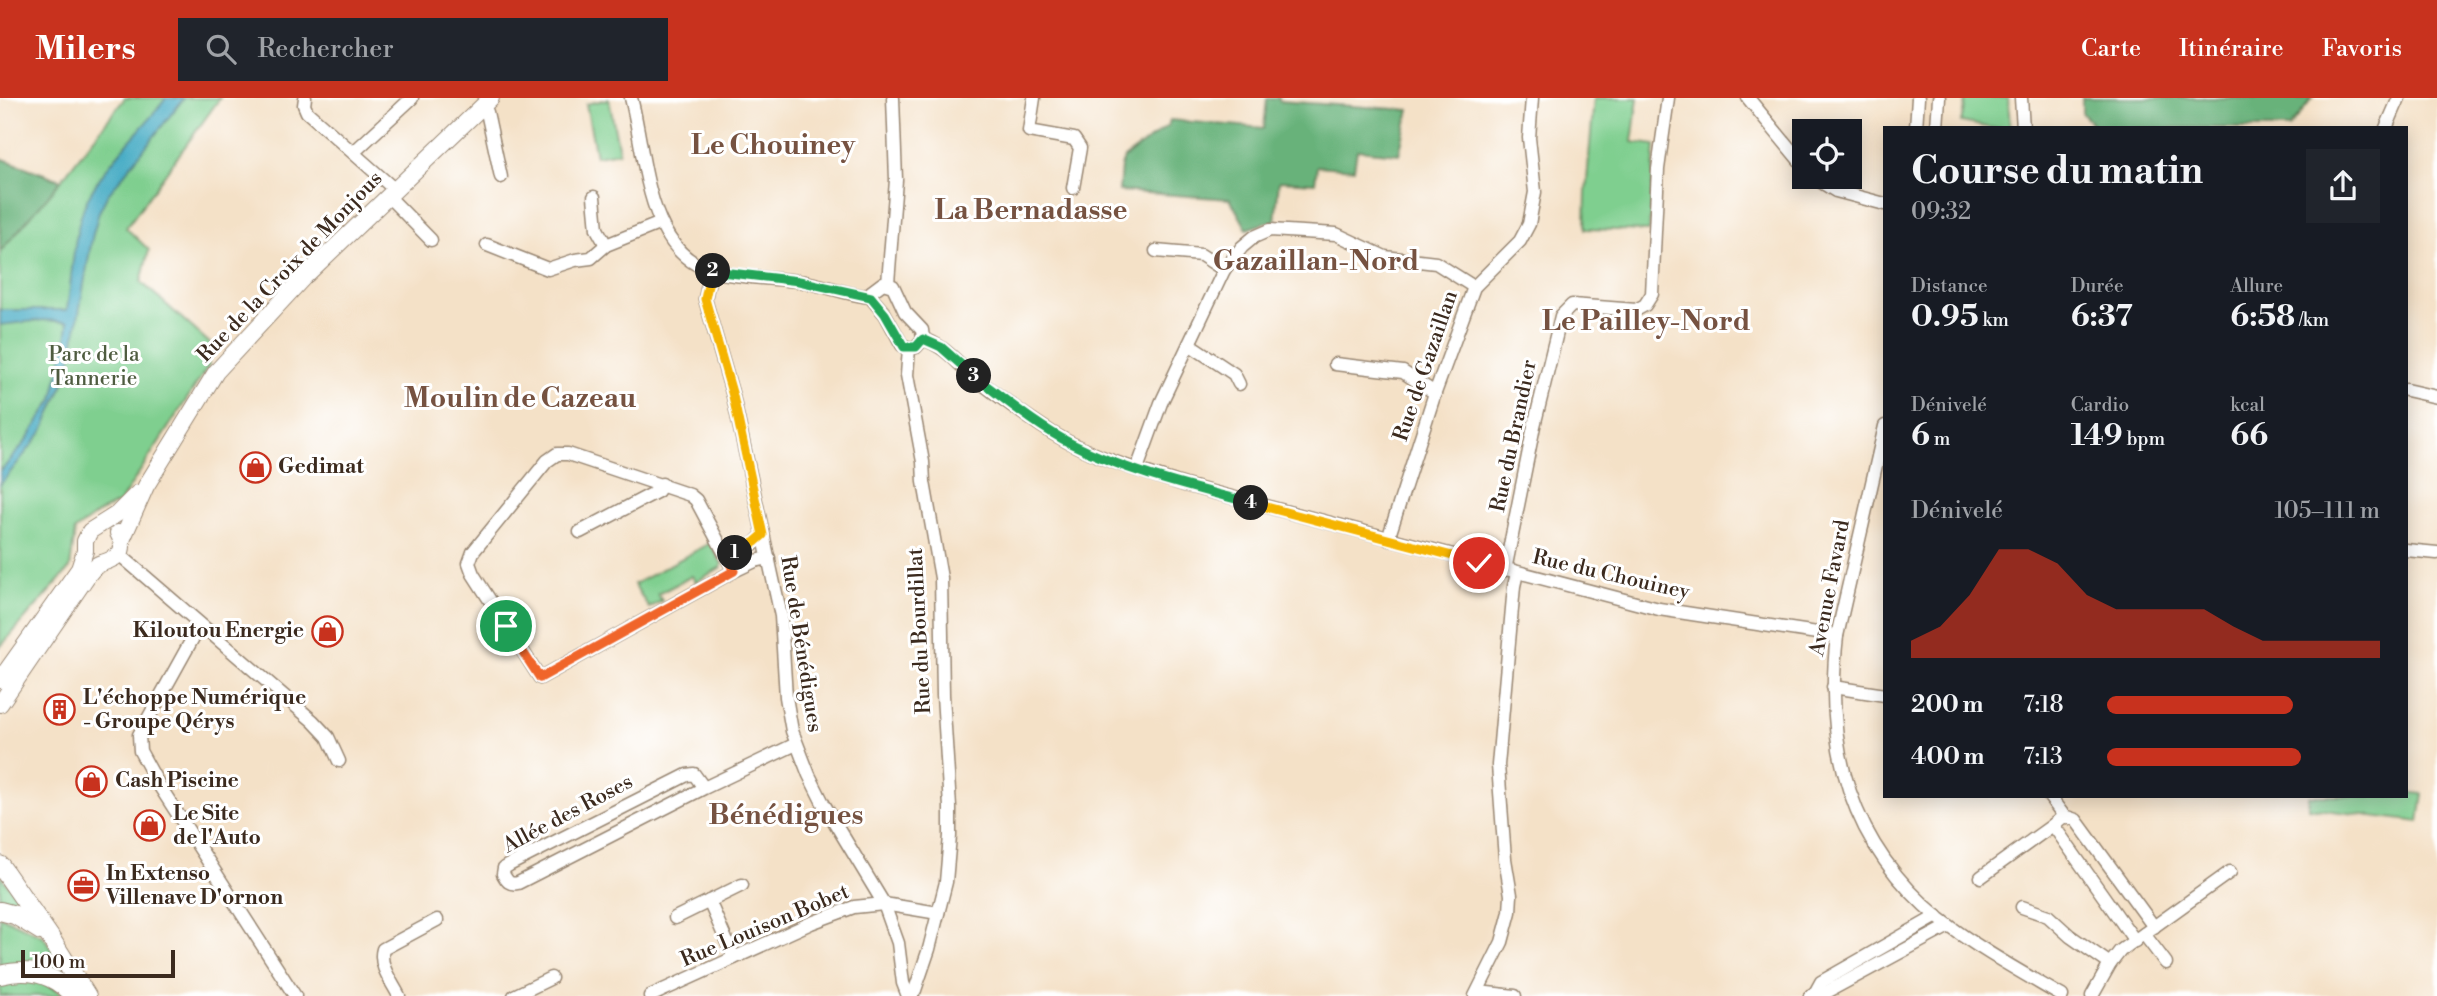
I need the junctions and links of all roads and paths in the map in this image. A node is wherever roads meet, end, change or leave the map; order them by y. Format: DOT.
graph roads {
  1 [pos="305,98"];
  2 [pos="412,98"];
  3 [pos="631,98"];
  4 [pos="893,98"];
  5 [pos="1034,98"];
  6 [pos="1532,98"];
  7 [pos="1668,98"];
  8 [pos="1748,98"];
  9 [pos="1919,98"];
  10 [pos="1939,98"];
  11 [pos="2021,98"];
  12 [pos="2399,98"];
  13 [pos="486,102"];
  14 [pos="1916,126"];
  15 [pos="1937,126"];
  16 [pos="2023,126"];
  17 [pos="2387,126"];
  18 [pos="1792,151"];
  19 [pos="354,152"];
  20 [pos="501,177"];
  21 [pos="1073,188"];
  22 [pos="1833,189"];
  23 [pos="391,192"];
  24 [pos="594,197"];
  25 [pos="1883,203"];
  26 [pos="661,223"];
  27 [pos="431,240"];
  28 [pos="487,245"];
  29 [pos="606,245"];
  30 [pos="1156,251"];
  31 [pos="1224,270"];
  32 [pos="711,271"];
  33 [pos="888,284"];
  34 [pos="1474,287"];
  35 [pos="871,297"];
  36 [pos="923,339"];
  37 [pos="1189,344"];
  38 [pos="909,348"];
  39 [pos="1335,364"];
  40 [pos="1239,384"];
  41 [pos="2408,390"];
  42 [pos="1435,393"];
  43 [pos="2437,397"];
  44 [pos="1882,454"];
  45 [pos="1137,469"];
  46 [pos="662,484"];
  47 [pos="146,486"];
  48 [pos="100,525"];
  49 [pos="580,532"];
  50 [pos="763,535"];
  51 [pos="1388,539"];
  52 [pos="120,547"];
  53 [pos="2408,550"];
  54 [pos="85,551"];
  55 [pos="2437,553"];
  56 [pos="727,558"];
  57 [pos="769,558"];
  58 [pos="101,563"];
  59 [pos="734,571"];
  60 [pos="1511,571"];
  61 [pos="200,625"];
  62 [pos="1837,636"];
  63 [pos="0,680"];
  64 [pos="1833,687"];
  65 [pos="1883,695"];
  66 [pos="0,704"];
  67 [pos="796,744"];
  68 [pos="339,761"];
  69 [pos="704,788"];
  70 [pos="2050,798"];
  71 [pos="2064,816"];
  72 [pos="2053,825"];
  73 [pos="2097,848"];
  74 [pos="2078,861"];
  75 [pos="0,865"];
  76 [pos="2230,872"];
  77 [pos="1981,877"];
  78 [pos="742,885"];
  79 [pos="2127,889"];
  80 [pos="709,901"];
  81 [pos="2108,902"];
  82 [pos="884,904"];
  83 [pos="2022,907"];
  84 [pos="0,911"];
  85 [pos="938,913"];
  86 [pos="1937,916"];
  87 [pos="675,918"];
  88 [pos="437,920"];
  89 [pos="1949,926"];
  90 [pos="2145,934"];
  91 [pos="50,937"];
  92 [pos="734,958"];
  93 [pos="2166,963"];
  94 [pos="2110,964"];
  95 [pos="0,975"];
  96 [pos="551,978"];
  97 [pos="1477,994"];
  98 [pos="1812,994"];
  99 [pos="73,996"];
  100 [pos="87,996"];
  101 [pos="295,996"];
  102 [pos="399,996"];
  103 [pos="514,996"];
  104 [pos="650,996"];
  105 [pos="909,996"];
  106 [pos="1516,996"];
  107 [pos="2062,996"];
  108 [pos="2092,996"];
  1 -- 19 [label="street"];
  2 -- 19 [label="street"];
  3 -- 26 [label="street"];
  4 -- 33 [label="street"];
  5 -- 21 [label="street"];
  6 -- 34 [label="street, Rue de Gazaillan"];
  7 -- 60 [label="street, Rue du Brandier"];
  8 -- 18 [label="street"];
  9 -- 14 [label="street"];
  10 -- 15 [label="street"];
  11 -- 16 [label="street"];
  12 -- 17 [label="street"];
  13 -- 20 [label="street"];
  13 -- 23 [label="main road, Rue de la Croix de Monjous"];
  19 -- 23 [label="street"];
  22 -- 25 [label="street"];
  23 -- 27 [label="street"];
  23 -- 47 [label="main road, Rue de la Croix de Monjous"];
  24 -- 29 [label="street"];
  26 -- 29 [label="street"];
  26 -- 32 [label="street"];
  28 -- 29 [label="street"];
  30 -- 31 [label="street"];
  31 -- 34 [label="street"];
  31 -- 37 [label="street"];
  32 -- 35 [label="street"];
  32 -- 50 [label="street, Rue de Bénédigues"];
  33 -- 35 [label="street"];
  33 -- 36 [label="street"];
  34 -- 42 [label="street, Rue de Gazaillan"];
  35 -- 38 [label="street"];
  36 -- 38 [label="street"];
  36 -- 45 [label="street, Rue du Chouiney"];
  37 -- 40 [label="street"];
  37 -- 45 [label="street"];
  38 -- 85 [label="street, Rue du Bourdillat"];
  39 -- 42 [label="street"];
  41 -- 43 [label="street"];
  42 -- 51 [label="street, Rue de Gazaillan"];
  44 -- 62 [label="street, Avenue Favard"];
  45 -- 51 [label="street, Rue du Chouiney"];
  46 -- 49 [label="street"];
  46 -- 56 [label="street"];
  46 -- 59 [label="street"];
  47 -- 48 [label="main road, Rue de la Croix de Monjous"];
  47 -- 52 [label="main road, Rue de la Croix de Monjous"];
  48 -- 52 [label="main road"];
  48 -- 54 [label="main road"];
  50 -- 56 [label="street"];
  50 -- 57 [label="street, Rue de Bénédigues"];
  51 -- 60 [label="street, Rue du Chouiney"];
  52 -- 58 [label="main road"];
  52 -- 61 [label="street"];
  53 -- 55 [label="street"];
  54 -- 58 [label="main road"];
  54 -- 63 [label="main road"];
  56 -- 59 [label="street"];
  57 -- 59 [label="street"];
  57 -- 67 [label="street, Rue de Bénédigues"];
  58 -- 66 [label="main road"];
  60 -- 62 [label="street, Rue du Chouiney"];
  60 -- 97 [label="street, Rue du Brandier"];
  61 -- 68 [label="street"];
  61 -- 101 [label="street"];
  62 -- 64 [label="street, Avenue Favard"];
  64 -- 65 [label="street"];
  64 -- 86 [label="street, Avenue Favard"];
  67 -- 69 [label="street, Allée des Roses"];
  67 -- 82 [label="street, Rue de Bénédigues"];
  69 -- 69 [label="street, Allée des Roses"];
  70 -- 71 [label="street"];
  71 -- 72 [label="street"];
  71 -- 73 [label="street"];
  72 -- 74 [label="street"];
  72 -- 77 [label="street"];
  73 -- 74 [label="street"];
  73 -- 79 [label="street"];
  74 -- 81 [label="street"];
  75 -- 91 [label="highway"];
  76 -- 90 [label="street"];
  78 -- 80 [label="street"];
  79 -- 81 [label="street"];
  79 -- 90 [label="street"];
  80 -- 87 [label="street"];
  80 -- 92 [label="street"];
  81 -- 90 [label="street"];
  82 -- 85 [label="street, Rue Louison Bobet"];
  82 -- 92 [label="street, Rue Louison Bobet"];
  82 -- 105 [label="street, Rue de Bénédigues"];
  83 -- 94 [label="street"];
  84 -- 91 [label="highway"];
  85 -- 105 [label="street, Rue du Bourdillat"];
  86 -- 89 [label="street, Avenue Favard"];
  86 -- 98 [label="street"];
  88 -- 102 [label="street"];
  89 -- 98 [label="street"];
  89 -- 107 [label="street, Avenue Favard"];
  90 -- 93 [label="street"];
  90 -- 94 [label="street"];
  91 -- 100 [label="highway"];
  92 -- 104 [label="street, Rue Louison Bobet"];
  94 -- 108 [label="street"];
  95 -- 99 [label="highway"];
  96 -- 103 [label="street"];
  97 -- 106 [label="street"];
}
